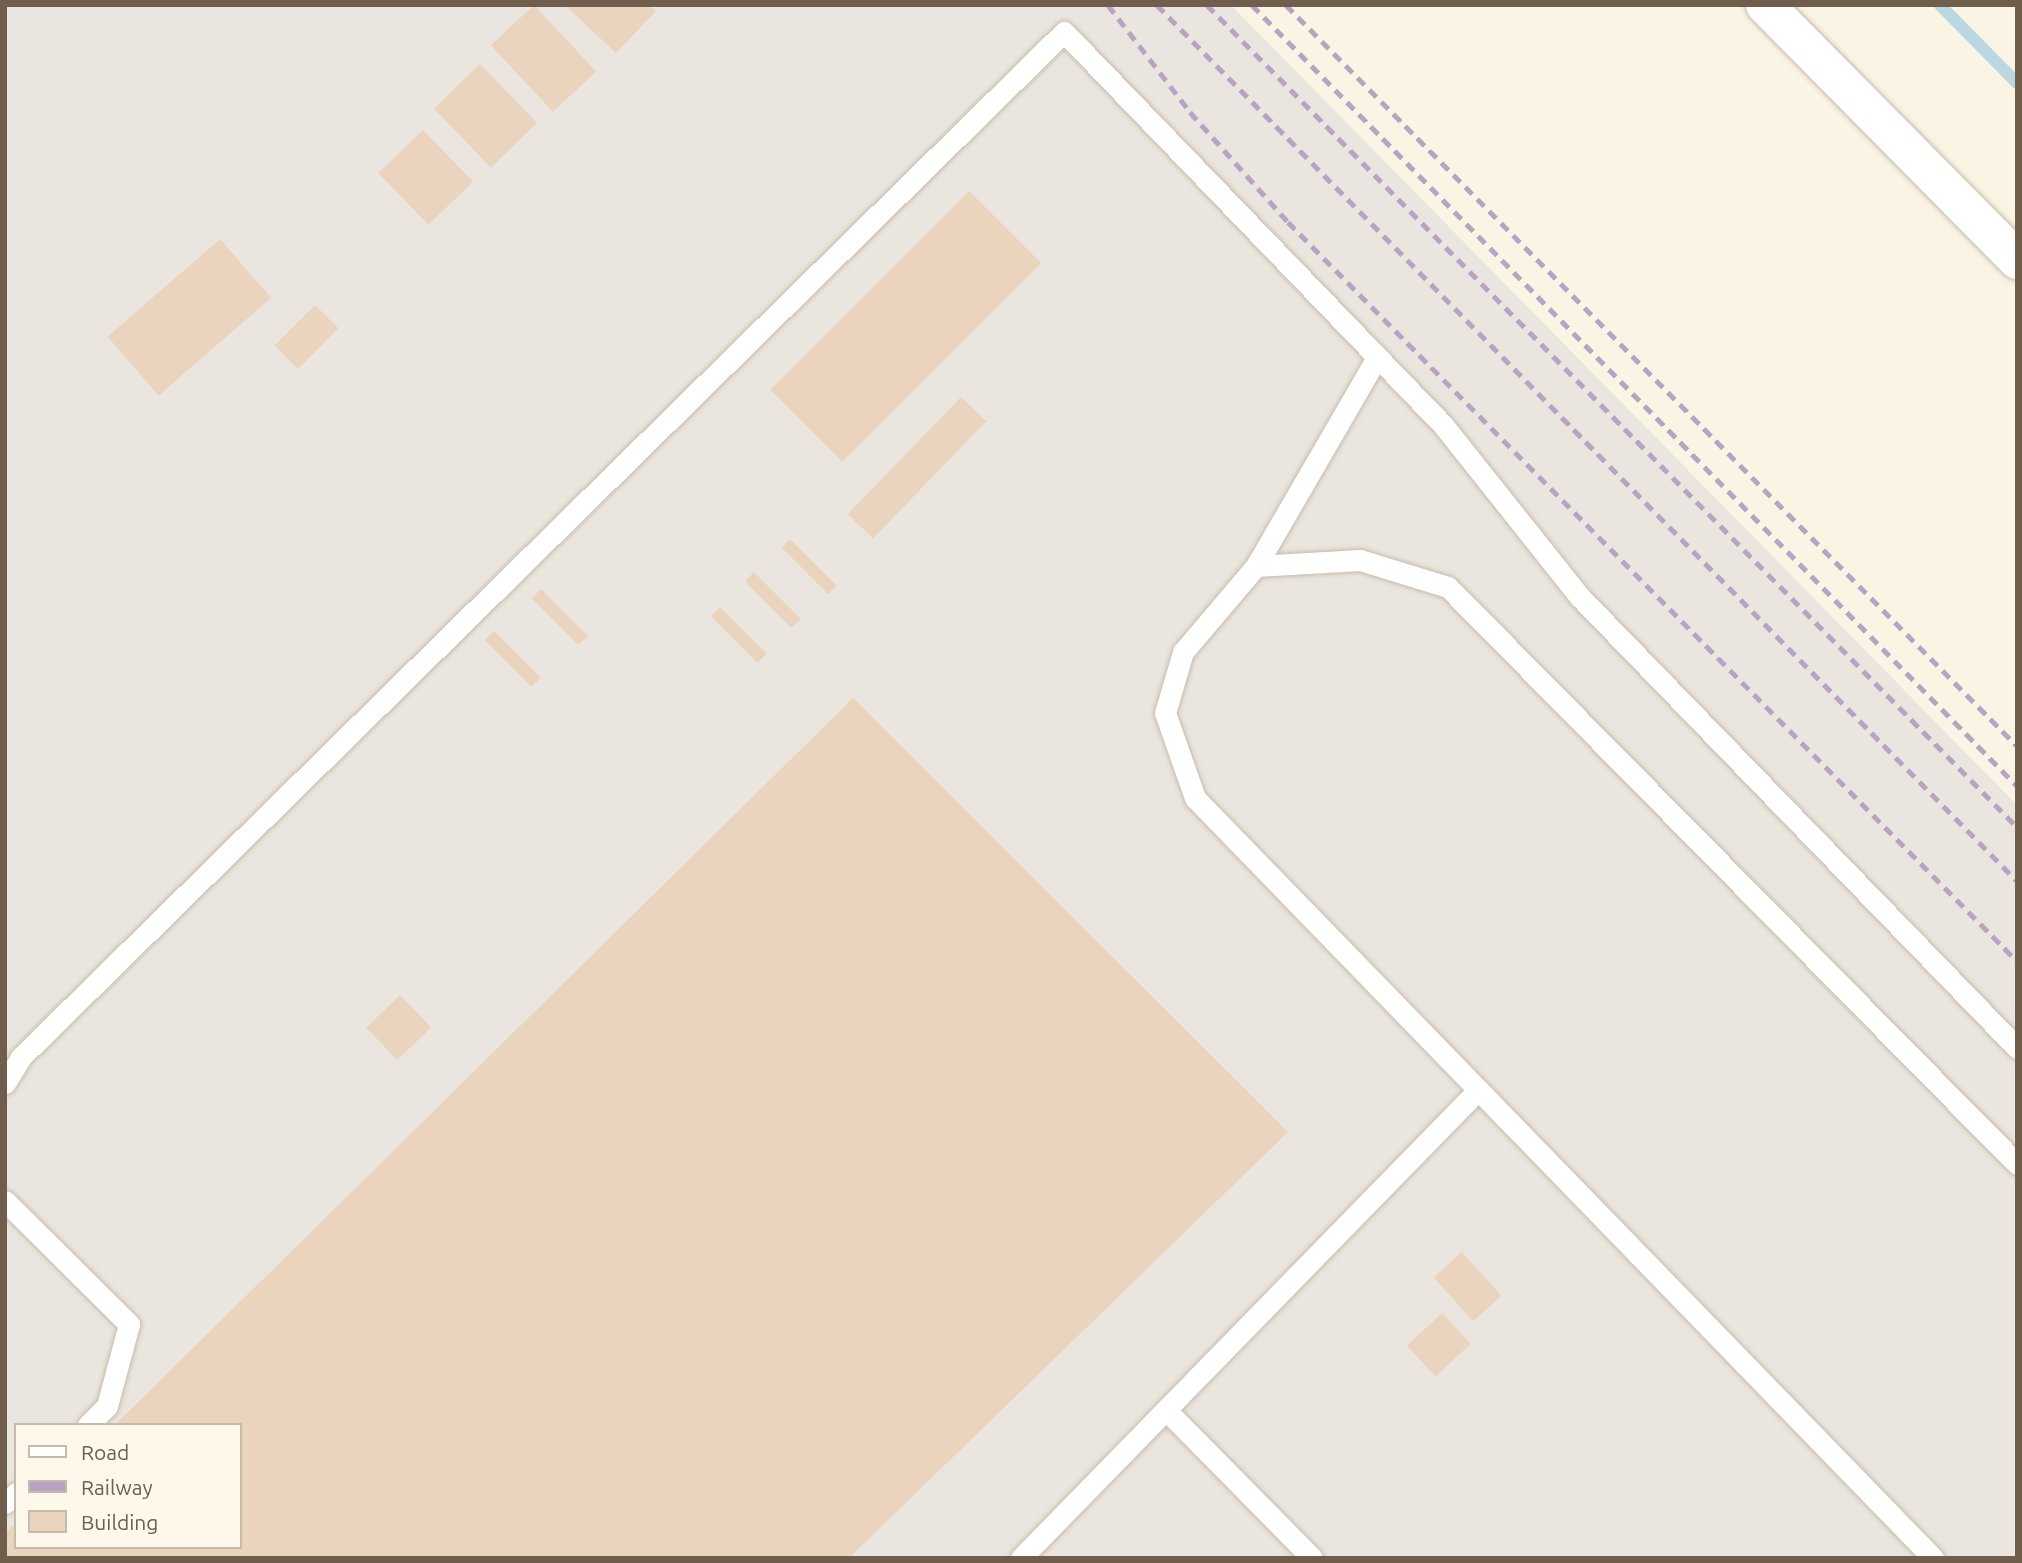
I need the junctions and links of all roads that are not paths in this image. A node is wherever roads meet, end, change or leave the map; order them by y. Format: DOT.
graph roads {
  1 [pos="1765,5"];
  2 [pos="2017,260"];
  3 [pos="1377,357"];
  4 [pos="1256,566"];
  5 [pos="2017,1048"];
  6 [pos="5,1083"];
  7 [pos="1476,1092"];
  8 [pos="2017,1164"];
  9 [pos="5,1201"];
  10 [pos="1168,1412"];
  11 [pos="90,1423"];
  12 [pos="1021,1558"];
  13 [pos="1312,1558"];
  14 [pos="1933,1558"];
  1 -- 2 [label="main road"];
  3 -- 4 [label="lane"];
  3 -- 5 [label="lane"];
  3 -- 6 [label="lane"];
  4 -- 7 [label="lane"];
  4 -- 8 [label="lane"];
  7 -- 10 [label="lane"];
  7 -- 14 [label="lane"];
  9 -- 11 [label="lane"];
  10 -- 12 [label="lane"];
  10 -- 13 [label="lane"];
}
